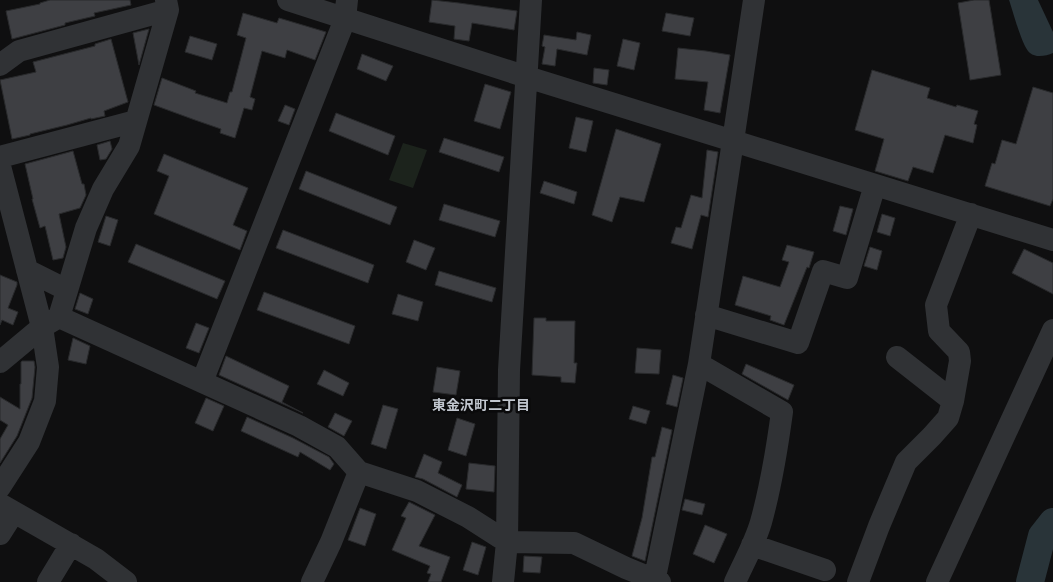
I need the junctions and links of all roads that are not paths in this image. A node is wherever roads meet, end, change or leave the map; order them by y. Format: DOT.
graph roads {
  1 [pos="288,0"];
  2 [pos="531,0"];
  3 [pos="754,0"];
  4 [pos="167,5"];
  5 [pos="346,9"];
  6 [pos="0,65"];
  7 [pos="527,77"];
  8 [pos="136,121"];
  9 [pos="733,141"];
  10 [pos="0,157"];
  11 [pos="0,166"];
  12 [pos="875,185"];
  13 [pos="971,214"];
  14 [pos="1053,240"];
  15 [pos="27,270"];
  16 [pos="67,290"];
  17 [pos="706,315"];
  18 [pos="50,322"];
  19 [pos="1053,330"];
  20 [pos="897,357"];
  21 [pos="0,362"];
  22 [pos="699,364"];
  23 [pos="202,382"];
  24 [pos="953,401"];
  25 [pos="359,472"];
  26 [pos="0,487"];
  27 [pos="7,508"];
  28 [pos="0,534"];
  29 [pos="507,542"];
  30 [pos="70,544"];
  31 [pos="752,545"];
  32 [pos="825,570"];
  33 [pos="656,581"];
  34 [pos="48,582"];
  35 [pos="126,582"];
  36 [pos="312,582"];
  37 [pos="503,582"];
  38 [pos="735,582"];
  39 [pos="858,582"];
  40 [pos="937,582"];
  1 -- 5 [label="street"];
  2 -- 7 [label="street"];
  3 -- 9 [label="street"];
  4 -- 6 [label="street"];
  4 -- 8 [label="street"];
  5 -- 7 [label="street"];
  5 -- 23 [label="street"];
  7 -- 9 [label="street"];
  7 -- 29 [label="street"];
  8 -- 10 [label="street"];
  8 -- 16 [label="street"];
  9 -- 12 [label="street"];
  9 -- 17 [label="street"];
  11 -- 15 [label="street"];
  12 -- 13 [label="street"];
  12 -- 17 [label="street"];
  13 -- 14 [label="street"];
  13 -- 24 [label="street"];
  15 -- 16 [label="street"];
  15 -- 18 [label="street"];
  16 -- 18 [label="street"];
  17 -- 22 [label="street"];
  18 -- 21 [label="street"];
  18 -- 23 [label="street"];
  18 -- 26 [label="street"];
  19 -- 40 [label="street"];
  20 -- 24 [label="street"];
  22 -- 31 [label="street"];
  22 -- 33 [label="street"];
  23 -- 25 [label="street"];
  24 -- 39 [label="street"];
  25 -- 29 [label="street"];
  25 -- 36 [label="street"];
  27 -- 28 [label="street"];
  27 -- 30 [label="street"];
  29 -- 33 [label="street"];
  29 -- 37 [label="street"];
  30 -- 34 [label="street"];
  30 -- 35 [label="street"];
  31 -- 32 [label="street"];
  31 -- 38 [label="street"];
}
